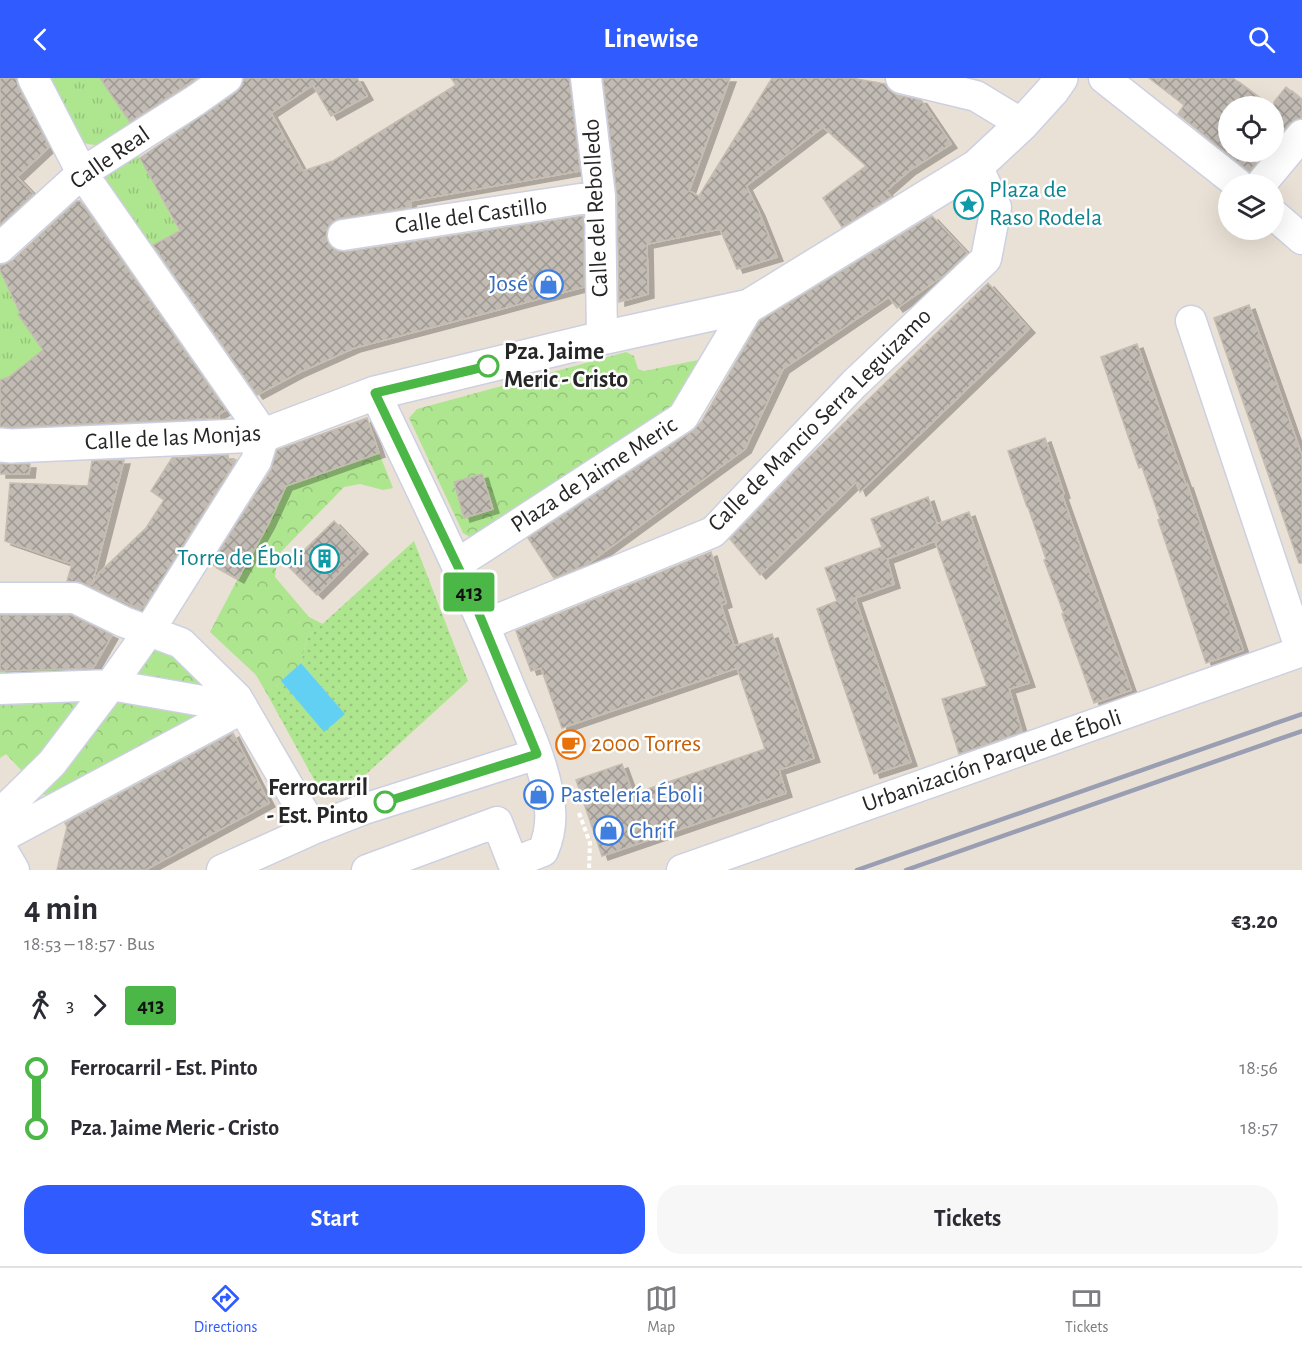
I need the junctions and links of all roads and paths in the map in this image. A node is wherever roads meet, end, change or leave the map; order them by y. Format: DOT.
graph roads {
  1 [pos="33,78"];
  2 [pos="227,78"];
  3 [pos="586,78"];
  4 [pos="901,78"];
  5 [pos="1061,78"];
  6 [pos="1104,78"];
  7 [pos="1022,124"];
  8 [pos="1302,135"];
  9 [pos="977,166"];
  10 [pos="82,173"];
  11 [pos="1225,174"];
  12 [pos="1269,174"];
  13 [pos="600,196"];
  14 [pos="1284,223"];
  15 [pos="343,235"];
  16 [pos="1302,239"];
  17 [pos="0,248"];
  18 [pos="749,306"];
  19 [pos="1191,321"];
  20 [pos="602,338"];
  21 [pos="375,393"];
  22 [pos="264,435"];
  23 [pos="0,445"];
  24 [pos="457,564"];
  25 [pos="0,598"];
  26 [pos="484,625"];
  27 [pos="149,631"];
  28 [pos="1302,651"];
  29 [pos="111,685"];
  30 [pos="0,689"];
  31 [pos="243,708"];
  32 [pos="537,754"];
  33 [pos="0,814"];
  34 [pos="313,829"];
  35 [pos="0,838"];
  36 [pos="0,846"];
  37 [pos="511,867"];
  38 [pos="14,870"];
  39 [pos="222,870"];
  40 [pos="367,870"];
  41 [pos="682,870"];
  1 -- 10 [label="street"];
  2 -- 10 [label="street, Calle Real"];
  3 -- 13 [label="street, Calle del Rebolledo"];
  4 -- 7 [label="street"];
  5 -- 7 [label="street"];
  6 -- 11 [label="street"];
  7 -- 9 [label="street"];
  8 -- 12 [label="street"];
  9 -- 18 [label="street"];
  9 -- 26 [label="street, Calle de Mancio Serra Leguizamo"];
  10 -- 17 [label="street, Calle Real"];
  10 -- 22 [label="street"];
  13 -- 15 [label="street, Calle del Castillo"];
  13 -- 20 [label="street, Calle del Rebolledo"];
  14 -- 16 [label="street"];
  18 -- 20 [label="street"];
  18 -- 24 [label="street, Plaza de Jaime Meric"];
  19 -- 28 [label="street"];
  20 -- 21 [label="street"];
  21 -- 22 [label="street, Calle de las Monjas"];
  21 -- 24 [label="street"];
  22 -- 23 [label="street, Calle de las Monjas"];
  22 -- 27 [label="street"];
  24 -- 26 [label="street"];
  25 -- 27 [label="street"];
  26 -- 32 [label="street"];
  27 -- 29 [label="street"];
  27 -- 31 [label="street"];
  28 -- 41 [label="street, Urbanización Parque de Éboli"];
  29 -- 30 [label="street"];
  29 -- 31 [label="street"];
  29 -- 33 [label="street"];
  31 -- 34 [label="street"];
  31 -- 35 [label="street"];
  32 -- 34 [label="street"];
  32 -- 37 [label="street"];
  34 -- 39 [label="street"];
  36 -- 38 [label="street"];
  37 -- 40 [label="street"];
}
